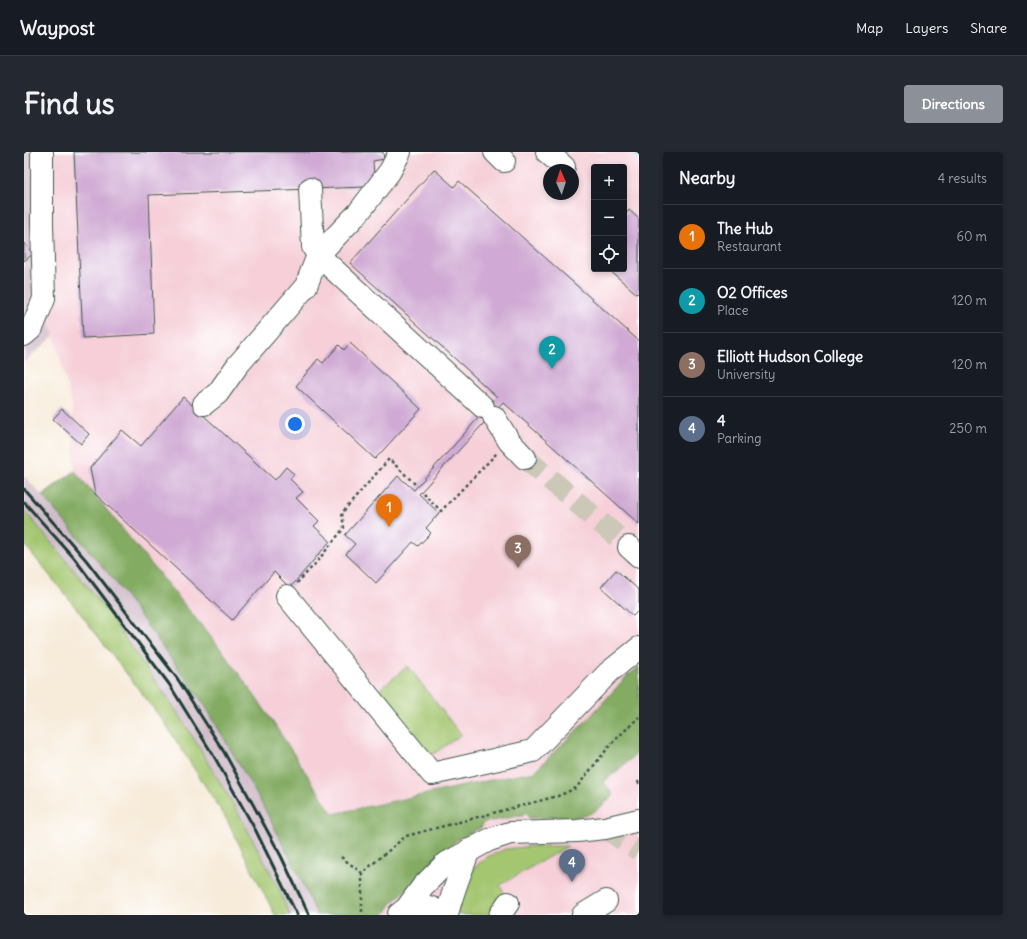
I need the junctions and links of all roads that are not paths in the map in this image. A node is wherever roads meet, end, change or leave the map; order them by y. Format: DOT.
graph roads {
  1 [pos="400,152"];
  2 [pos="547,152"];
  3 [pos="42,154"];
  4 [pos="561,164"];
  5 [pos="310,189"];
  6 [pos="318,255"];
  7 [pos="24,335"];
  8 [pos="204,404"];
  9 [pos="525,458"];
  10 [pos="287,596"];
  11 [pos="639,648"];
  12 [pos="639,820"];
  13 [pos="470,850"];
  14 [pos="606,902"];
  15 [pos="402,912"];
  16 [pos="442,915"];
  17 [pos="447,915"];
  18 [pos="583,915"];
  1 -- 6 [label="street"];
  2 -- 4 [label="street"];
  3 -- 7 [label="street"];
  5 -- 6 [label="street"];
  6 -- 8 [label="street"];
  6 -- 9 [label="street"];
  10 -- 11 [label="street"];
  12 -- 13 [label="street"];
  13 -- 15 [label="street"];
  13 -- 17 [label="street"];
  14 -- 18 [label="street"];
  15 -- 16 [label="street"];
}
